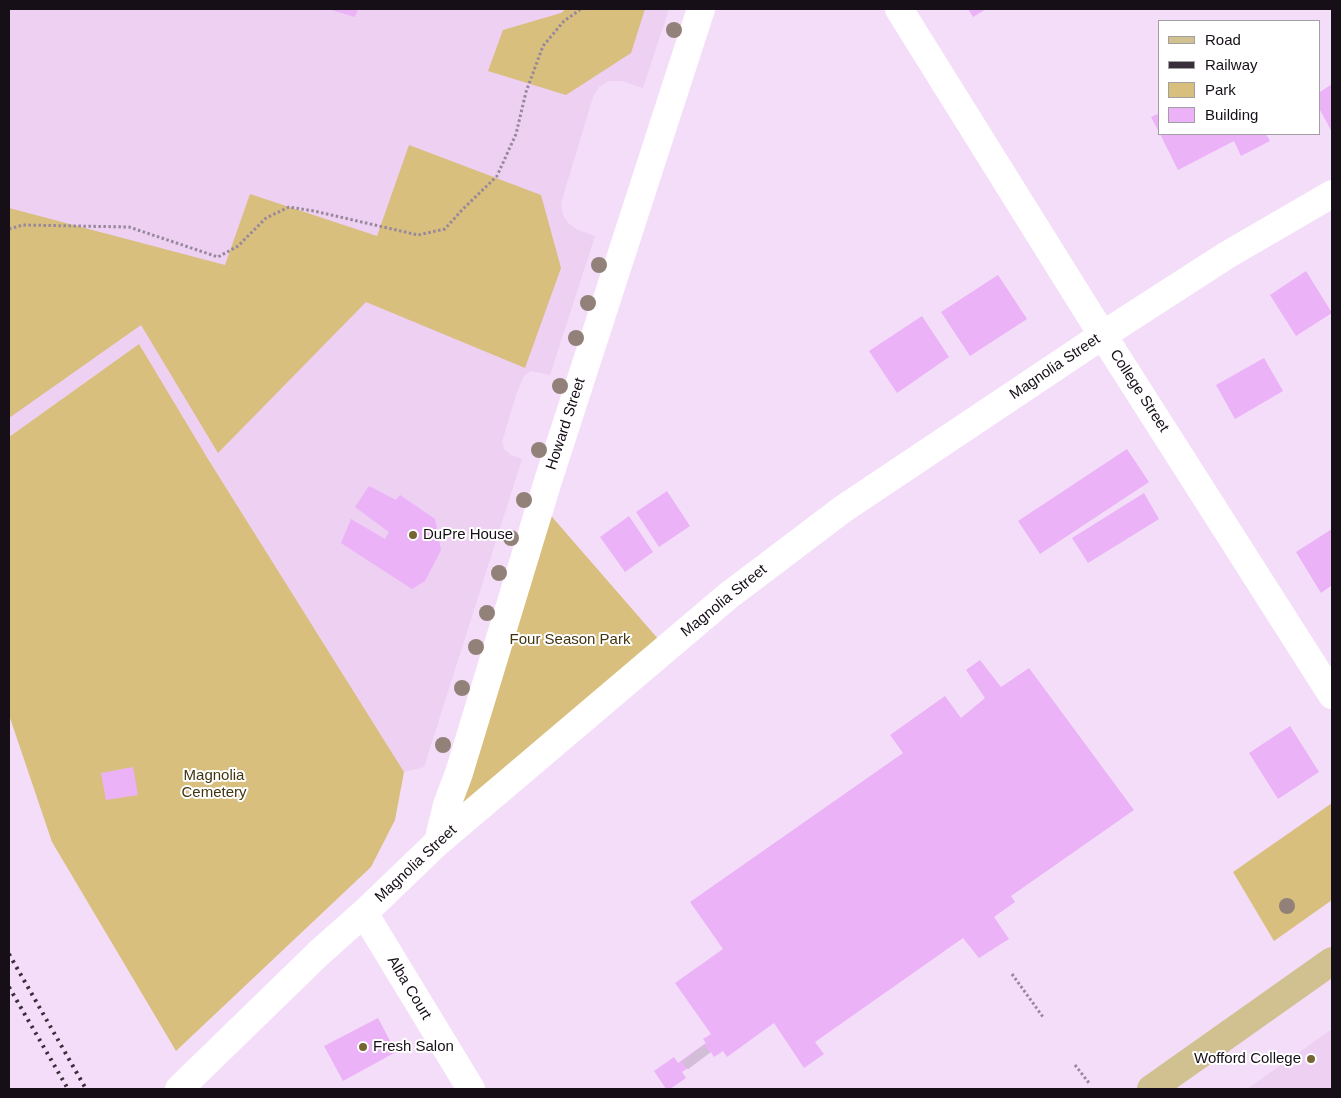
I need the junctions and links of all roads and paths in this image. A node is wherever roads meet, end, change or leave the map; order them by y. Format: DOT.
graph roads {
  1 [pos="581,9"];
  2 [pos="701,9"];
  3 [pos="899,9"];
  4 [pos="1332,194"];
  5 [pos="9,229"];
  6 [pos="1103,335"];
  7 [pos="1332,695"];
  8 [pos="438,842"];
  9 [pos="364,913"];
  10 [pos="1332,961"];
  11 [pos="1012,974"];
  12 [pos="1043,1017"];
  13 [pos="1075,1065"];
  14 [pos="1089,1082"];
  15 [pos="180,1089"];
  16 [pos="471,1089"];
  17 [pos="1151,1089"];
  1 -- 5 [label="path"];
  2 -- 8 [label="street, Howard Street"];
  3 -- 6 [label="street, College Street"];
  4 -- 6 [label="street, Magnolia Street"];
  6 -- 7 [label="street, College Street"];
  6 -- 8 [label="street, Magnolia Street"];
  8 -- 9 [label="street, Magnolia Street"];
  9 -- 15 [label="street, Magnolia Street"];
  9 -- 16 [label="street, Alba Court"];
  10 -- 17 [label="main road"];
  11 -- 12 [label="path"];
  13 -- 14 [label="path"];
}
